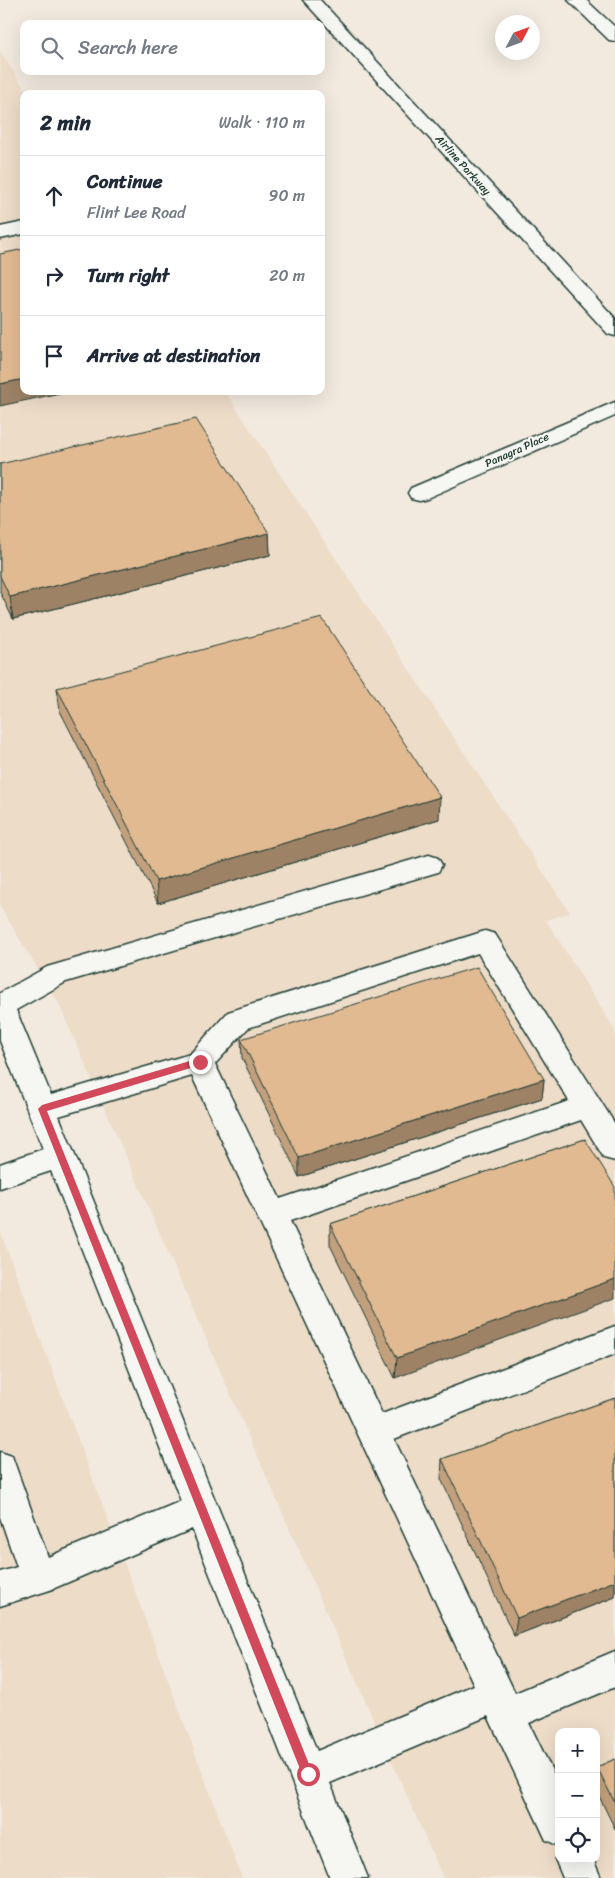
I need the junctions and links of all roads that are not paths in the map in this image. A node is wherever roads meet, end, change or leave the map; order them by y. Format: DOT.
graph roads {
  1 [pos="311,0"];
  2 [pos="576,0"];
  3 [pos="615,36"];
  4 [pos="20,229"];
  5 [pos="0,233"];
  6 [pos="615,330"];
  7 [pos="615,408"];
  8 [pos="419,493"];
  9 [pos="429,866"];
  10 [pos="0,1006"];
  11 [pos="200,1062"];
  12 [pos="588,1106"];
  13 [pos="42,1109"];
  14 [pos="615,1149"];
  15 [pos="62,1156"];
  16 [pos="0,1176"];
  17 [pos="272,1215"];
  18 [pos="615,1340"];
  19 [pos="373,1432"];
  20 [pos="0,1467"];
  21 [pos="202,1509"];
  22 [pos="38,1578"];
  23 [pos="0,1589"];
  24 [pos="615,1669"];
  25 [pos="501,1705"];
  26 [pos="308,1774"];
  27 [pos="555,1819"];
  28 [pos="576,1863"];
  29 [pos="349,1878"];
  30 [pos="582,1878"];
  1 -- 6 [label="street, Airline Parkway"];
  2 -- 3 [label="street"];
  4 -- 5 [label="street"];
  7 -- 8 [label="street, Panagra Place"];
  9 -- 10 [label="street"];
  10 -- 13 [label="street"];
  11 -- 12 [label="street"];
  11 -- 13 [label="street"];
  11 -- 17 [label="street"];
  12 -- 14 [label="street"];
  12 -- 17 [label="street"];
  13 -- 15 [label="street"];
  15 -- 16 [label="street"];
  15 -- 21 [label="street"];
  17 -- 19 [label="street"];
  18 -- 19 [label="street"];
  19 -- 25 [label="street"];
  20 -- 22 [label="street"];
  21 -- 22 [label="street"];
  21 -- 26 [label="street"];
  22 -- 23 [label="street"];
  24 -- 25 [label="street"];
  25 -- 26 [label="street"];
  25 -- 27 [label="street"];
  26 -- 29 [label="street"];
  28 -- 30 [label="street"];
}
